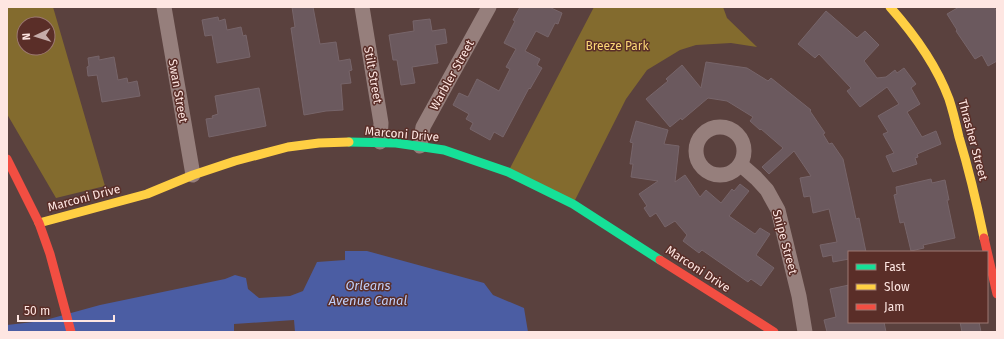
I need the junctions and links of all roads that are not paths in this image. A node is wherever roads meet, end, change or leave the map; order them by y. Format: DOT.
graph roads {
  1 [pos="164,7"];
  2 [pos="362,7"];
  3 [pos="489,7"];
  4 [pos="890,7"];
  5 [pos="380,142"];
  6 [pos="420,146"];
  7 [pos="7,159"];
  8 [pos="740,164"];
  9 [pos="193,176"];
  10 [pos="39,223"];
  11 [pos="987,251"];
  12 [pos="988,254"];
  13 [pos="997,294"];
  14 [pos="71,332"];
  15 [pos="774,332"];
  16 [pos="805,332"];
  1 -- 9 [label="street, Swan Street"];
  2 -- 5 [label="street, Stilt Street"];
  3 -- 6 [label="street, Warbler Street"];
  4 -- 11 [label="street, Thrasher Street"];
  5 -- 6 [label="street, Marconi Drive"];
  5 -- 9 [label="street, Marconi Drive"];
  6 -- 15 [label="street, Marconi Drive"];
  7 -- 10 [label="street"];
  8 -- 16 [label="street, Snipe Street"];
  9 -- 10 [label="street, Marconi Drive"];
  10 -- 14 [label="street"];
  12 -- 13 [label="street, Thrasher Street"];
}
